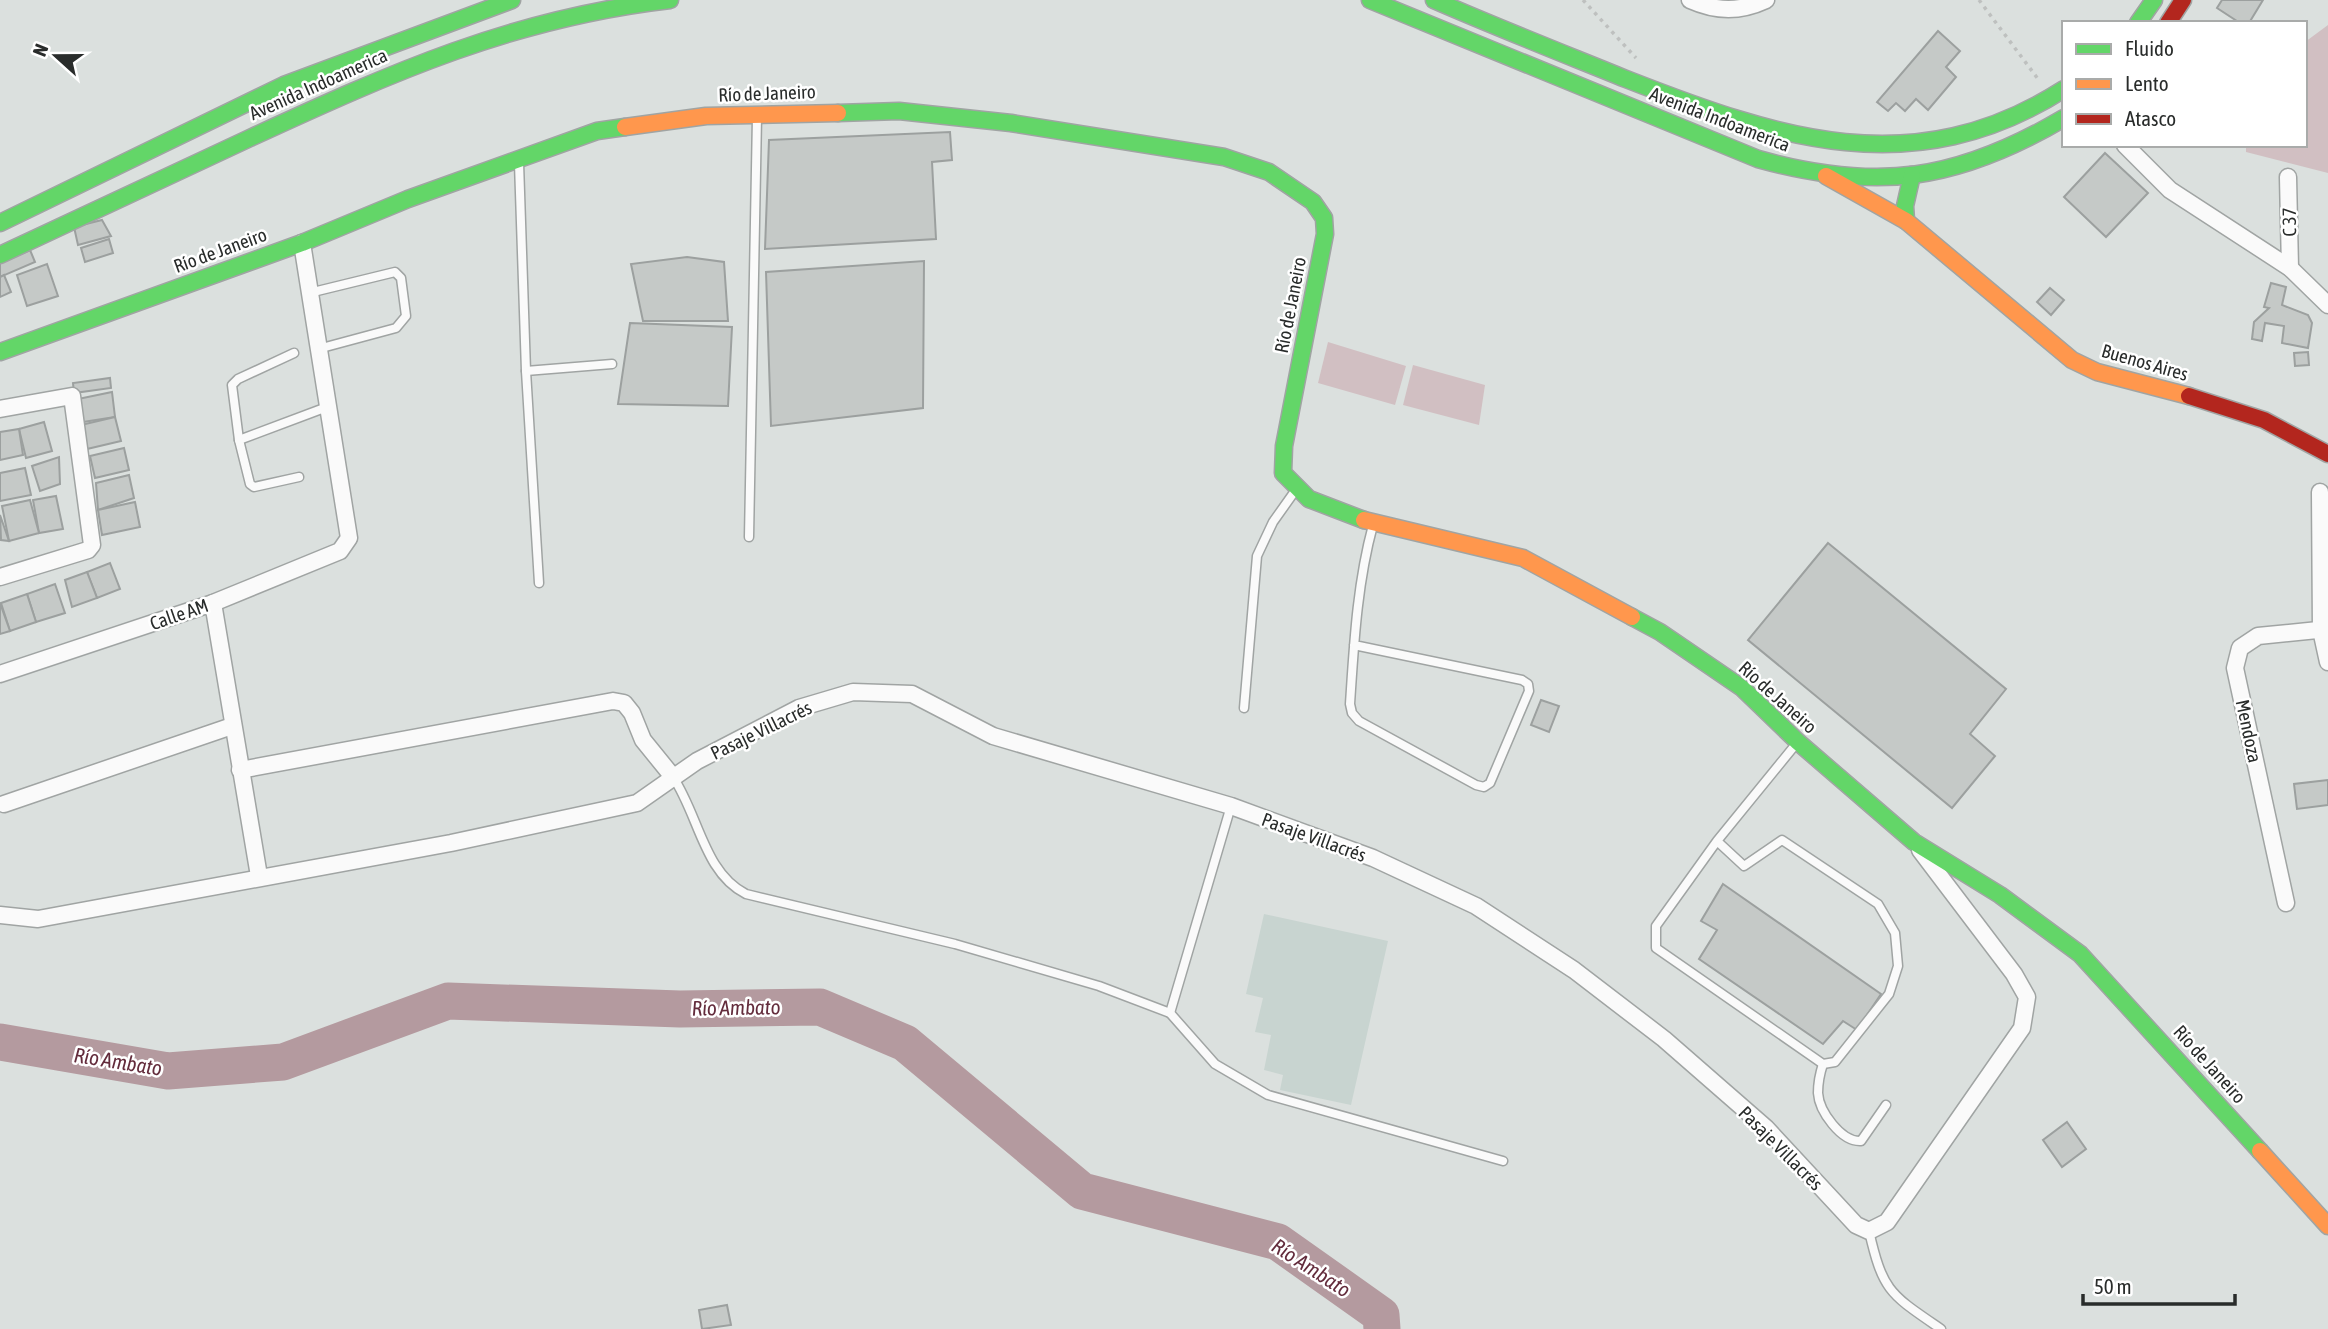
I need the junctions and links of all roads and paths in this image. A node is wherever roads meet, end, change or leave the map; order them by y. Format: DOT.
graph roads {
  1 [pos="512,0"];
  2 [pos="670,0"];
  3 [pos="1370,0"];
  4 [pos="1434,0"];
  5 [pos="1583,0"];
  6 [pos="1690,0"];
  7 [pos="1766,0"];
  8 [pos="1979,0"];
  9 [pos="2154,0"];
  10 [pos="2183,0"];
  11 [pos="2139,21"];
  12 [pos="2169,21"];
  13 [pos="1644,67"];
  14 [pos="2058,93"];
  15 [pos="757,113"];
  16 [pos="2062,119"];
  17 [pos="2127,147"];
  18 [pos="519,160"];
  19 [pos="1912,175"];
  20 [pos="1826,176"];
  21 [pos="2288,177"];
  22 [pos="1906,221"];
  23 [pos="0,223"];
  24 [pos="302,243"];
  25 [pos="0,255"];
  26 [pos="2290,268"];
  27 [pos="309,293"];
  28 [pos="2328,305"];
  29 [pos="318,349"];
  30 [pos="0,352"];
  31 [pos="294,353"];
  32 [pos="612,364"];
  33 [pos="526,371"];
  34 [pos="327,407"];
  35 [pos="0,409"];
  36 [pos="239,440"];
  37 [pos="2328,454"];
  38 [pos="299,477"];
  39 [pos="1296,489"];
  40 [pos="2320,492"];
  41 [pos="1374,524"];
  42 [pos="749,537"];
  43 [pos="0,575"];
  44 [pos="539,583"];
  45 [pos="213,603"];
  46 [pos="2324,629"];
  47 [pos="1354,645"];
  48 [pos="2328,662"];
  49 [pos="0,674"];
  50 [pos="1244,708"];
  51 [pos="232,726"];
  52 [pos="1798,742"];
  53 [pos="240,770"];
  54 [pos="673,777"];
  55 [pos="4,804"];
  56 [pos="1231,806"];
  57 [pos="1717,841"];
  58 [pos="1914,842"];
  59 [pos="259,876"];
  60 [pos="2286,903"];
  61 [pos="0,915"];
  62 [pos="1170,1013"];
  63 [pos="1823,1064"];
  64 [pos="1886,1105"];
  65 [pos="1503,1161"];
  66 [pos="2328,1226"];
  67 [pos="1869,1231"];
  68 [pos="1941,1329"];
  1 -- 23 [label="street, Avenida Indoamerica"];
  2 -- 25 [label="street, Avenida Indoamerica"];
  3 -- 20 [label="street, Avenida Indoamerica"];
  4 -- 14 [label="street, Avenida Indoamerica"];
  5 -- 13 [label="path"];
  6 -- 7 [label="street"];
  8 -- 14 [label="path"];
  9 -- 11 [label="street"];
  10 -- 12 [label="street"];
  15 -- 18 [label="street, Río de Janeiro"];
  15 -- 39 [label="street, Río de Janeiro"];
  15 -- 42 [label="lane"];
  16 -- 19 [label="street, Avenida Indoamerica"];
  17 -- 26 [label="street"];
  18 -- 24 [label="street, Río de Janeiro"];
  18 -- 33 [label="lane"];
  19 -- 20 [label="street, Avenida Indoamerica"];
  19 -- 22 [label="street"];
  20 -- 22 [label="street, Buenos Aires"];
  21 -- 26 [label="street, C 37"];
  22 -- 37 [label="street, Buenos Aires"];
  24 -- 27 [label="street"];
  24 -- 30 [label="street, Río de Janeiro"];
  26 -- 28 [label="street"];
  27 -- 29 [label="street"];
  27 -- 29 [label="lane"];
  29 -- 34 [label="street"];
  31 -- 36 [label="lane"];
  32 -- 33 [label="lane"];
  33 -- 44 [label="lane"];
  34 -- 36 [label="lane"];
  34 -- 45 [label="street, Calle AM"];
  35 -- 43 [label="street"];
  36 -- 38 [label="lane"];
  39 -- 41 [label="street, Río de Janeiro"];
  39 -- 50 [label="lane"];
  40 -- 46 [label="street"];
  41 -- 47 [label="lane"];
  41 -- 52 [label="street, Río de Janeiro"];
  45 -- 49 [label="street, Calle AM"];
  45 -- 51 [label="street"];
  46 -- 48 [label="street"];
  46 -- 60 [label="street, Mendoza"];
  47 -- 47 [label="lane"];
  51 -- 53 [label="street"];
  51 -- 55 [label="street"];
  52 -- 57 [label="lane"];
  52 -- 58 [label="street, Río de Janeiro"];
  53 -- 54 [label="street"];
  53 -- 59 [label="street"];
  54 -- 56 [label="street, Pasaje Villacrés"];
  54 -- 59 [label="street, Pasaje Villacrés"];
  54 -- 62 [label="lane"];
  56 -- 62 [label="lane"];
  56 -- 67 [label="street, Pasaje Villacrés"];
  57 -- 63 [label="lane"];
  57 -- 63 [label="lane"];
  58 -- 66 [label="street, Río de Janeiro"];
  58 -- 67 [label="street"];
  59 -- 61 [label="street, Pasaje Villacrés"];
  62 -- 65 [label="lane"];
  63 -- 64 [label="lane"];
  67 -- 68 [label="lane"];
}
